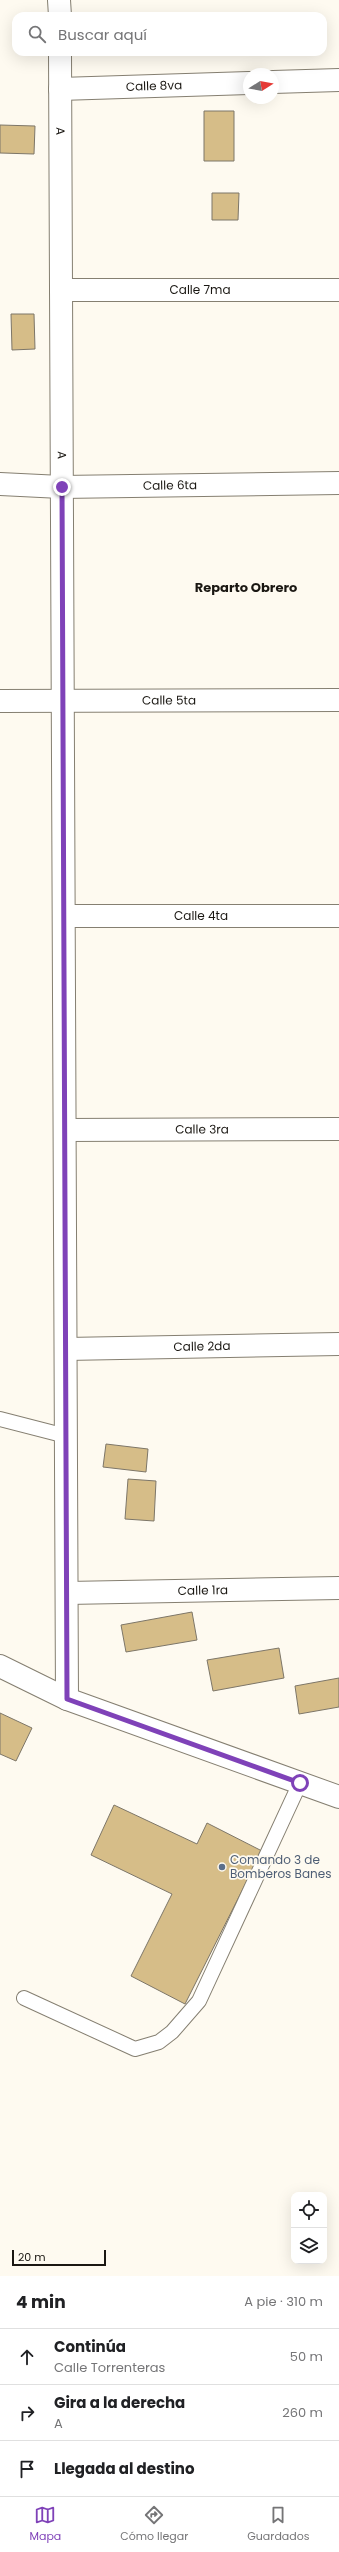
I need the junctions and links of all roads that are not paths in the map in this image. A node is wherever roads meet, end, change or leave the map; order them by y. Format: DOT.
graph roads {
  1 [pos="60,0"];
  2 [pos="60,12"];
  3 [pos="60,56"];
  4 [pos="339,80"];
  5 [pos="279,82"];
  6 [pos="243,83"];
  7 [pos="60,89"];
  8 [pos="61,290"];
  9 [pos="339,290"];
  10 [pos="339,483"];
  11 [pos="0,484"];
  12 [pos="62,487"];
  13 [pos="339,700"];
  14 [pos="0,701"];
  15 [pos="63,702"];
  16 [pos="64,916"];
  17 [pos="339,916"];
  18 [pos="339,1128"];
  19 [pos="65,1130"];
  20 [pos="339,1344"];
  21 [pos="66,1348"];
  22 [pos="0,1419"];
  23 [pos="66,1436"];
  24 [pos="339,1588"];
  25 [pos="67,1593"];
  26 [pos="0,1666"];
  27 [pos="67,1699"];
  28 [pos="300,1783"];
  29 [pos="339,1797"];
  30 [pos="24,1998"];
  1 -- 2 [label="street"];
  3 -- 7 [label="street, A"];
  4 -- 5 [label="street"];
  6 -- 7 [label="street, Calle 8va"];
  7 -- 8 [label="street, A"];
  8 -- 9 [label="street, Calle 7ma"];
  8 -- 12 [label="street, A"];
  10 -- 12 [label="street, Calle 6ta"];
  11 -- 12 [label="street, Calle 6ta"];
  12 -- 15 [label="street, A"];
  13 -- 15 [label="street, Calle 5ta"];
  14 -- 15 [label="street, Calle 5ta"];
  15 -- 16 [label="street, A"];
  16 -- 17 [label="street, Calle 4ta"];
  16 -- 19 [label="street, A"];
  18 -- 19 [label="street, Calle 3ra"];
  19 -- 21 [label="street, A"];
  20 -- 21 [label="street, Calle 2da"];
  21 -- 23 [label="street, A"];
  22 -- 23 [label="lane"];
  23 -- 25 [label="street, A"];
  24 -- 25 [label="street, Calle 1ra"];
  25 -- 27 [label="street, A"];
  26 -- 27 [label="street"];
  27 -- 28 [label="street"];
  28 -- 29 [label="street"];
  28 -- 30 [label="lane"];
}
